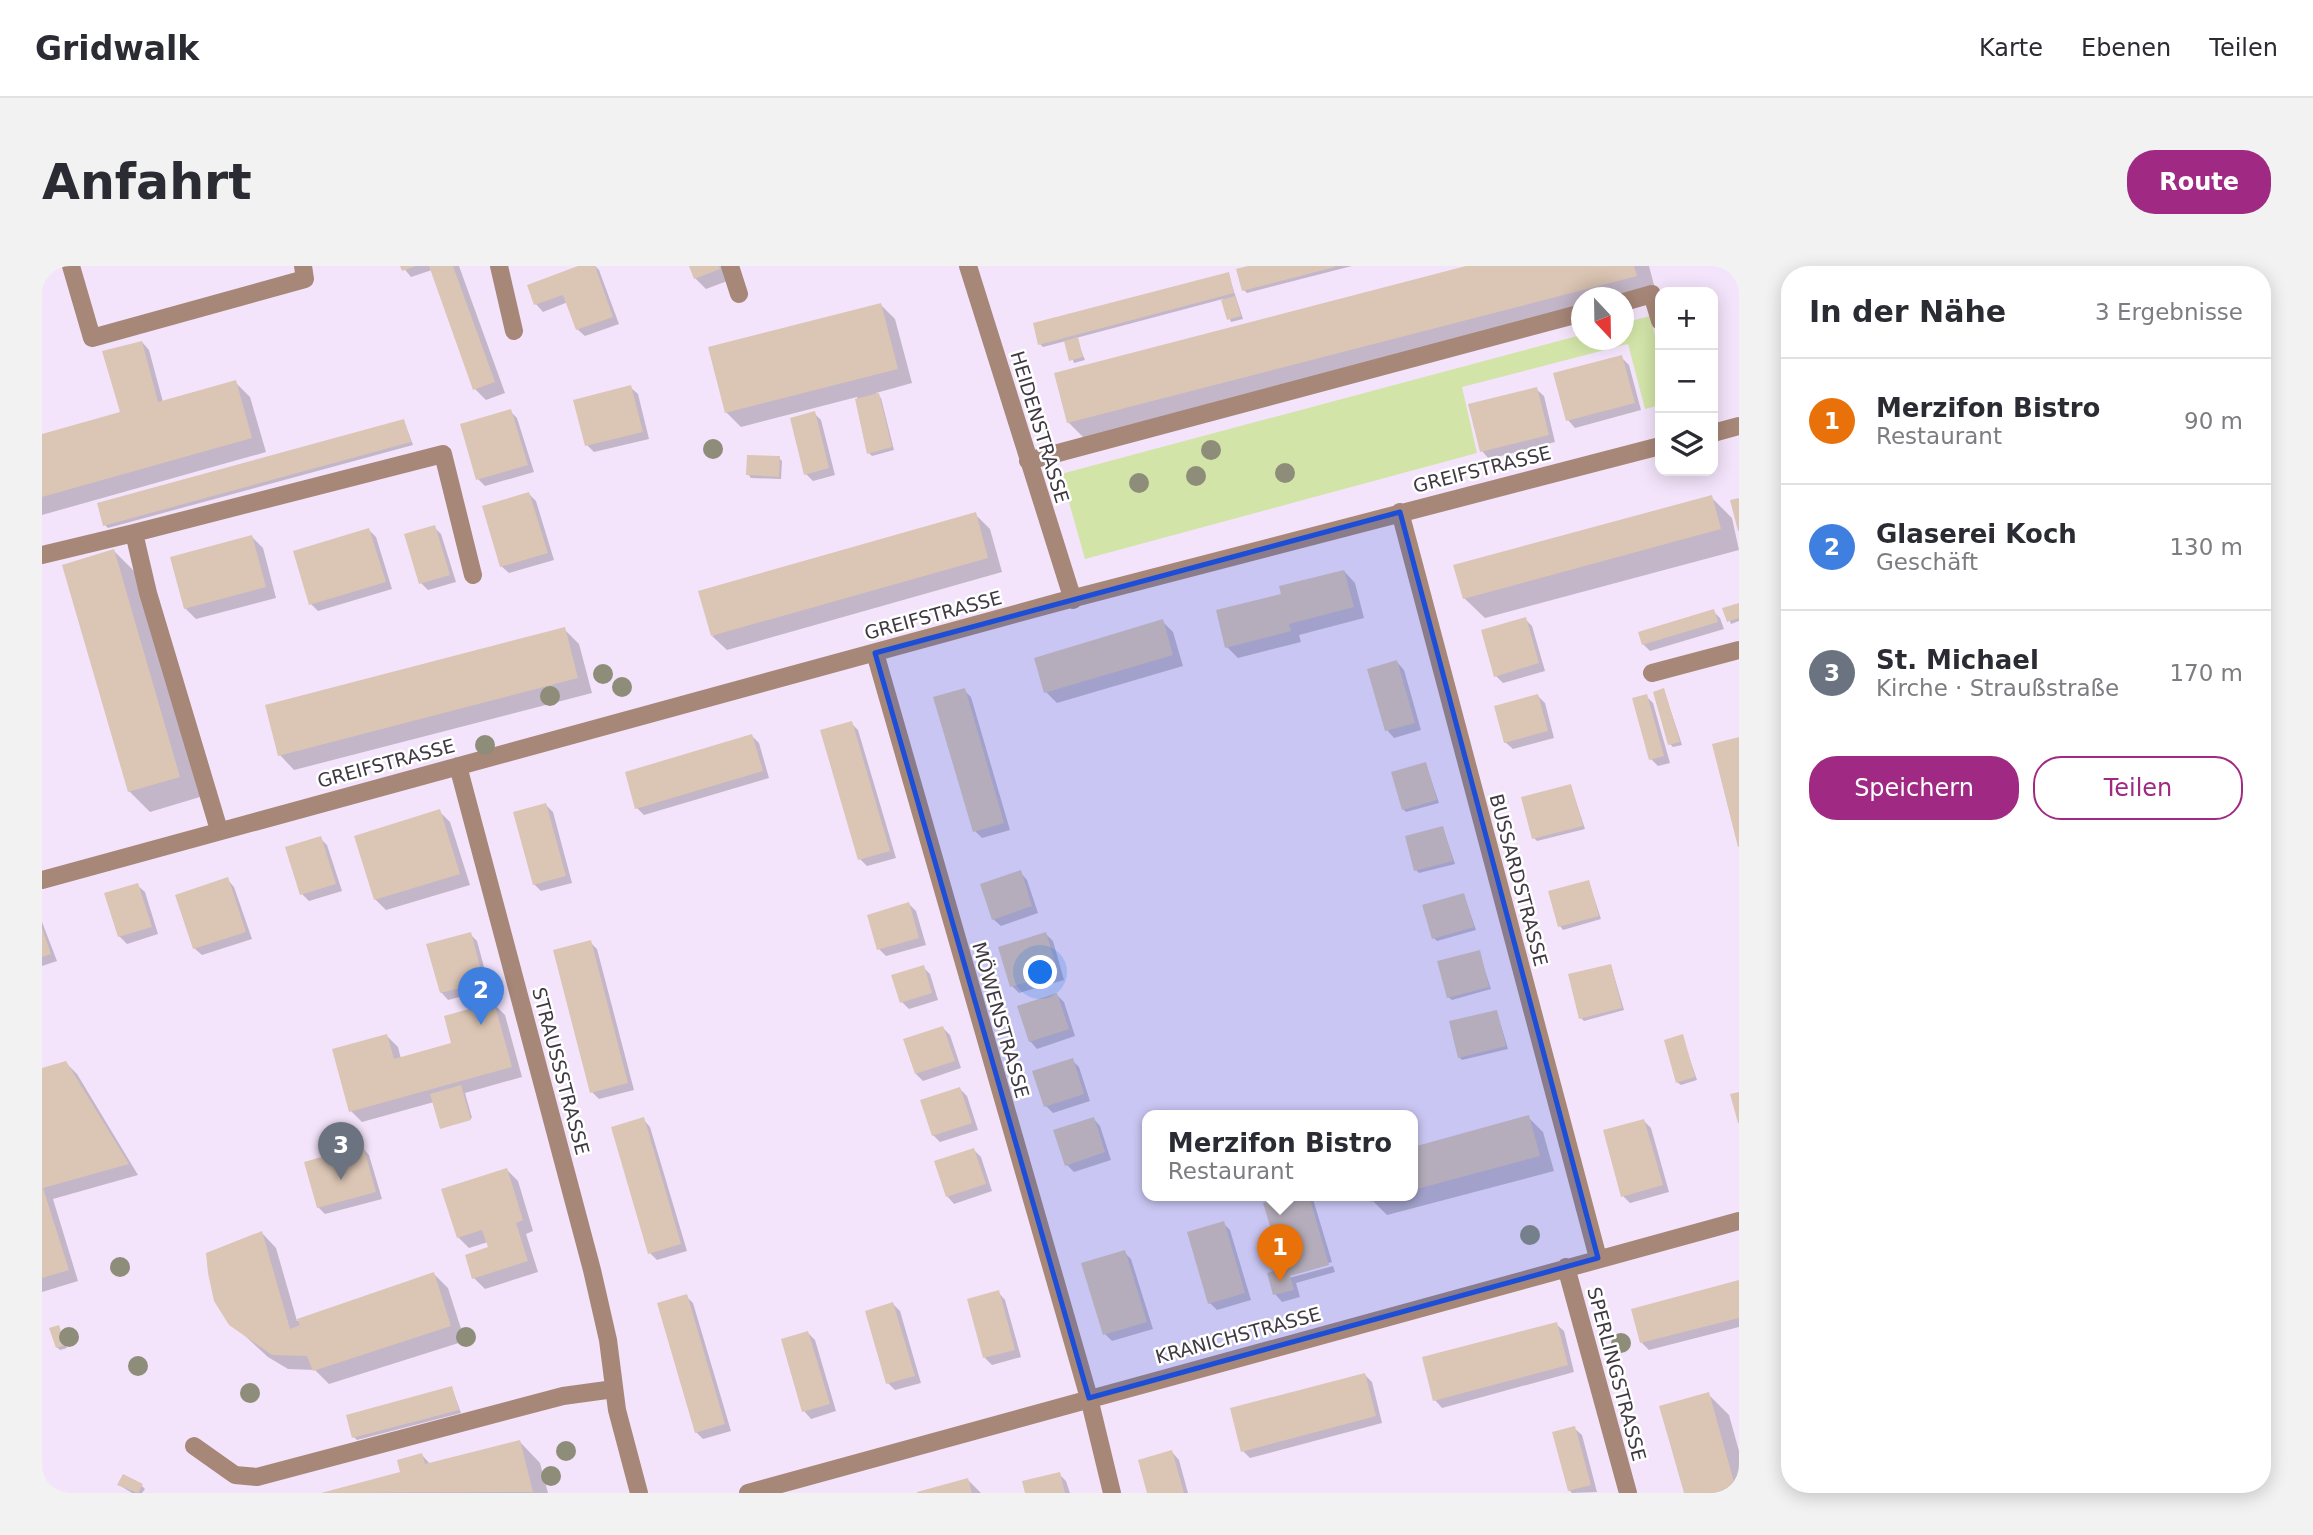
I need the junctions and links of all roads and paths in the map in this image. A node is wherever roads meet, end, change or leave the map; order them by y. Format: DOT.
graph roads {
  1 [pos="71,266"];
  2 [pos="303,266"];
  3 [pos="499,266"];
  4 [pos="730,266"];
  5 [pos="968,266"];
  6 [pos="739,294"];
  7 [pos="1634,299"];
  8 [pos="1655,304"];
  9 [pos="1571,316"];
  10 [pos="514,331"];
  11 [pos="1739,426"];
  12 [pos="1718,432"];
  13 [pos="1655,447"];
  14 [pos="1028,460"];
  15 [pos="1399,512"];
  16 [pos="134,533"];
  17 [pos="42,555"];
  18 [pos="473,575"];
  19 [pos="1073,600"];
  20 [pos="1739,650"];
  21 [pos="875,653"];
  22 [pos="1652,673"];
  23 [pos="458,766"];
  24 [pos="219,830"];
  25 [pos="42,880"];
  26 [pos="1739,1221"];
  27 [pos="1598,1258"];
  28 [pos="1566,1267"];
  29 [pos="614,1389"];
  30 [pos="1089,1398"];
  31 [pos="194,1446"];
  32 [pos="639,1493"];
  33 [pos="748,1493"];
  34 [pos="1112,1493"];
  35 [pos="1628,1493"];
  1 -- 2 [label="street"];
  3 -- 10 [label="street"];
  4 -- 6 [label="street"];
  5 -- 14 [label="street, HEIDENSTRASSE"];
  7 -- 8 [label="street"];
  9 -- 14 [label="street"];
  11 -- 12 [label="street"];
  13 -- 15 [label="street, GREIFSTRASSE"];
  14 -- 19 [label="street, HEIDENSTRASSE"];
  15 -- 19 [label="street, GREIFSTRASSE"];
  15 -- 27 [label="street, BUSSARDSTRASSE"];
  16 -- 17 [label="street"];
  16 -- 18 [label="street"];
  16 -- 24 [label="street"];
  19 -- 21 [label="street, GREIFSTRASSE"];
  20 -- 22 [label="street"];
  21 -- 23 [label="street, GREIFSTRASSE"];
  21 -- 30 [label="street, MÖWENSTRASSE"];
  23 -- 24 [label="street, GREIFSTRASSE"];
  23 -- 29 [label="street, STRAUSSSTRASSE"];
  24 -- 25 [label="street, GREIFSTRASSE"];
  26 -- 27 [label="street, KRANICHSTRASSE"];
  27 -- 28 [label="street, KRANICHSTRASSE"];
  28 -- 30 [label="street, KRANICHSTRASSE"];
  28 -- 35 [label="street, SPERLINGSTRASSE"];
  29 -- 31 [label="street"];
  29 -- 32 [label="street, STRAUSSSTRASSE"];
  30 -- 33 [label="street, KRANICHSTRASSE"];
  30 -- 34 [label="street, MÖWENSTRASSE"];
}
